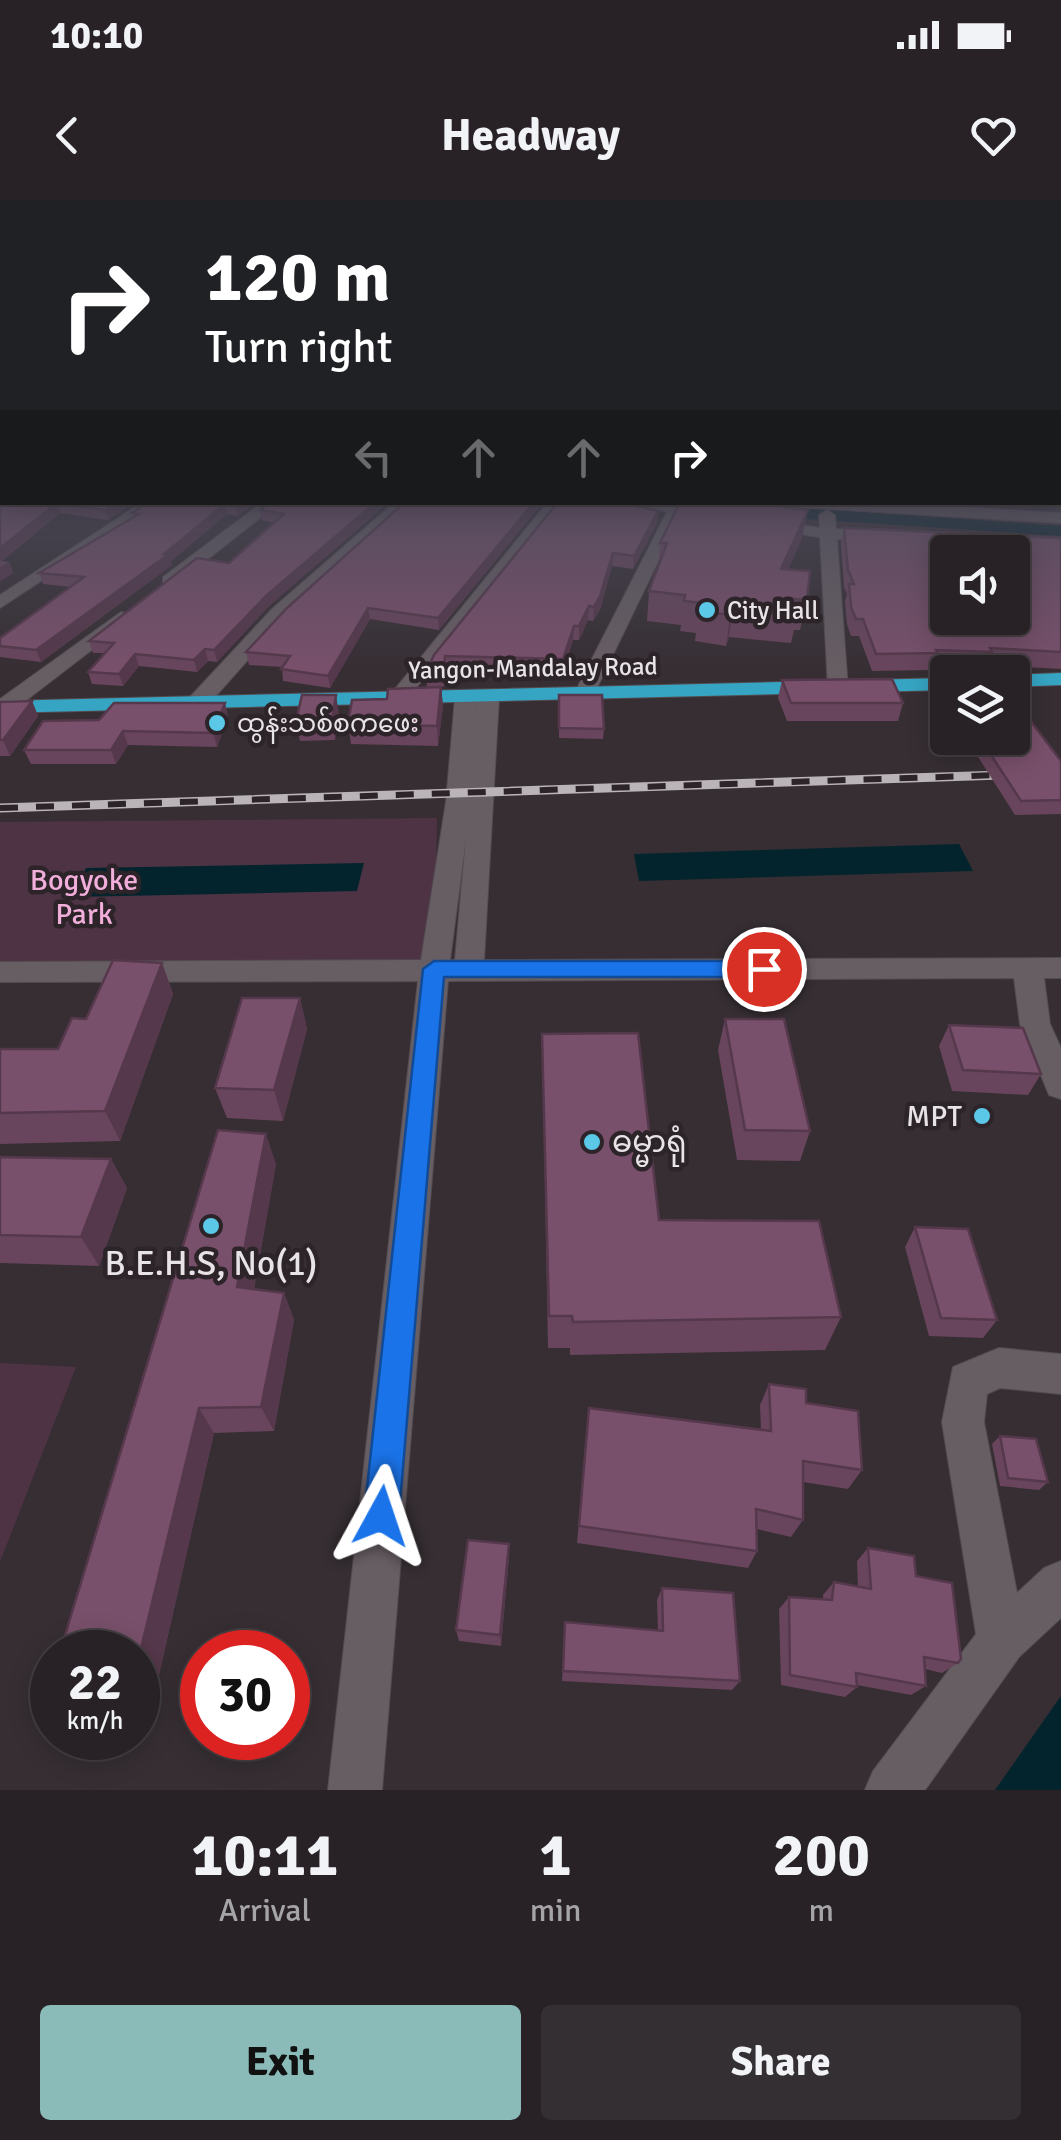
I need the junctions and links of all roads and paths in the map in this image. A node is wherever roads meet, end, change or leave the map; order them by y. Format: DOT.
graph roads {
  1 [pos="123,522"];
  2 [pos="246,522"];
  3 [pos="382,522"];
  4 [pos="540,522"];
  5 [pos="669,522"];
  6 [pos="827,522"];
  7 [pos="849,522"];
  8 [pos="906,538"];
  9 [pos="0,603"];
  10 [pos="1061,679"];
  11 [pos="1030,680"];
  12 [pos="930,685"];
  13 [pos="838,688"];
  14 [pos="584,694"];
  15 [pos="477,697"];
  16 [pos="398,698"];
  17 [pos="198,702"];
  18 [pos="2,707"];
  19 [pos="1061,968"];
  20 [pos="451,969"];
  21 [pos="1028,969"];
  22 [pos="0,972"];
  23 [pos="1061,1086"];
  24 [pos="1061,1374"];
  25 [pos="1061,1585"];
  26 [pos="1002,1640"];
  27 [pos="355,1790"];
  28 [pos="892,1790"];
  1 -- 9 [label="street"];
  2 -- 18 [label="street"];
  3 -- 17 [label="street"];
  4 -- 16 [label="street"];
  5 -- 14 [label="street"];
  6 -- 13 [label="street"];
  7 -- 8 [label="street"];
  10 -- 11 [label="highway"];
  12 -- 13 [label="highway, Yangon-Mandalay Road"];
  13 -- 14 [label="highway, Yangon-Mandalay Road"];
  14 -- 15 [label="highway, Yangon-Mandalay Road"];
  15 -- 16 [label="highway, Yangon-Mandalay Road"];
  15 -- 20 [label="street"];
  15 -- 20 [label="street"];
  16 -- 17 [label="highway, Yangon-Mandalay Road"];
  17 -- 18 [label="highway, Yangon-Mandalay Road"];
  19 -- 21 [label="street"];
  20 -- 21 [label="street"];
  20 -- 22 [label="street"];
  20 -- 27 [label="street"];
  21 -- 23 [label="street"];
  24 -- 26 [label="street"];
  25 -- 26 [label="street"];
  26 -- 28 [label="street"];
}
